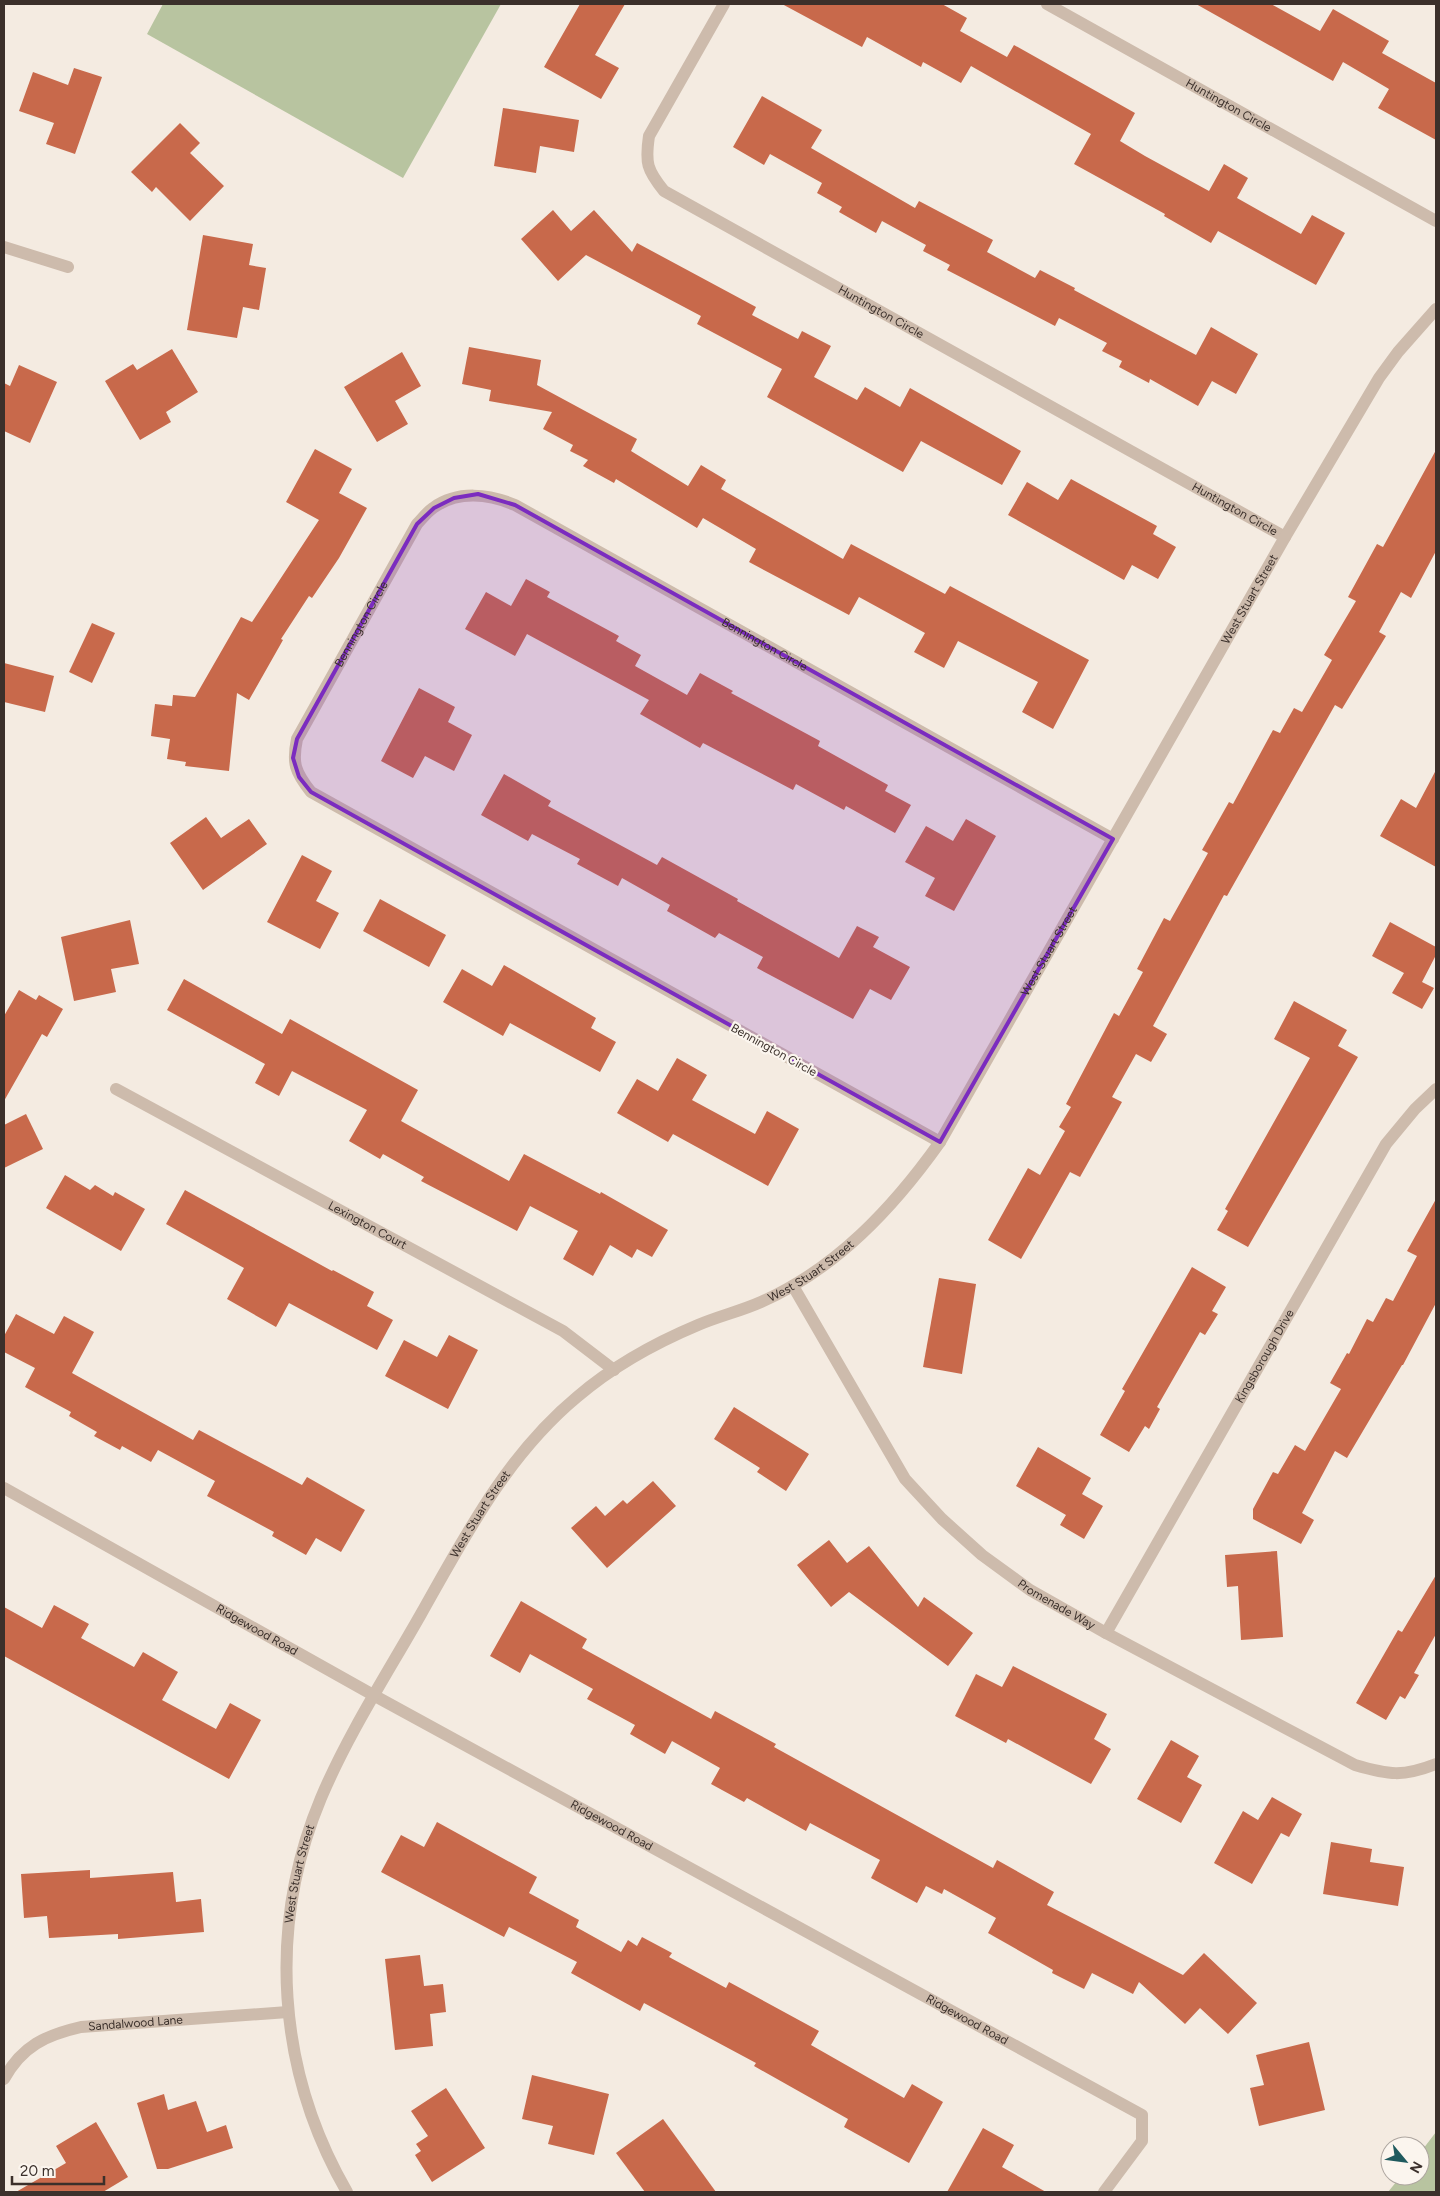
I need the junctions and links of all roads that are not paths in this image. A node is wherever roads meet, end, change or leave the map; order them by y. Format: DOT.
graph roads {
  1 [pos="724,4"];
  2 [pos="1047,4"];
  3 [pos="1436,221"];
  4 [pos="4,247"];
  5 [pos="68,266"];
  6 [pos="1436,309"];
  7 [pos="1285,537"];
  8 [pos="1113,839"];
  9 [pos="116,1089"];
  10 [pos="1436,1089"];
  11 [pos="940,1142"];
  12 [pos="793,1286"];
  13 [pos="614,1370"];
  14 [pos="4,1488"];
  15 [pos="1106,1633"];
  16 [pos="375,1696"];
  17 [pos="1436,1764"];
  18 [pos="288,2012"];
  19 [pos="4,2079"];
  20 [pos="347,2192"];
  21 [pos="1104,2192"];
  1 -- 7 [label="street, Huntington Circle"];
  2 -- 3 [label="street, Huntington Circle"];
  4 -- 5 [label="street"];
  6 -- 7 [label="street, West Stuart Street"];
  7 -- 8 [label="street, West Stuart Street"];
  8 -- 11 [label="street, West Stuart Street"];
  8 -- 11 [label="street, Bennington Circle"];
  9 -- 13 [label="street, Lexington Court"];
  10 -- 15 [label="street, Kingsborough Drive"];
  11 -- 12 [label="street, West Stuart Street"];
  12 -- 13 [label="street, West Stuart Street"];
  12 -- 15 [label="street, Promenade Way"];
  13 -- 16 [label="street, West Stuart Street"];
  14 -- 16 [label="street, Ridgewood Road"];
  15 -- 17 [label="street, Promenade Way"];
  16 -- 18 [label="street, West Stuart Street"];
  16 -- 21 [label="street, Ridgewood Road"];
  18 -- 19 [label="street, Sandalwood Lane"];
  18 -- 20 [label="street, West Stuart Street"];
}
